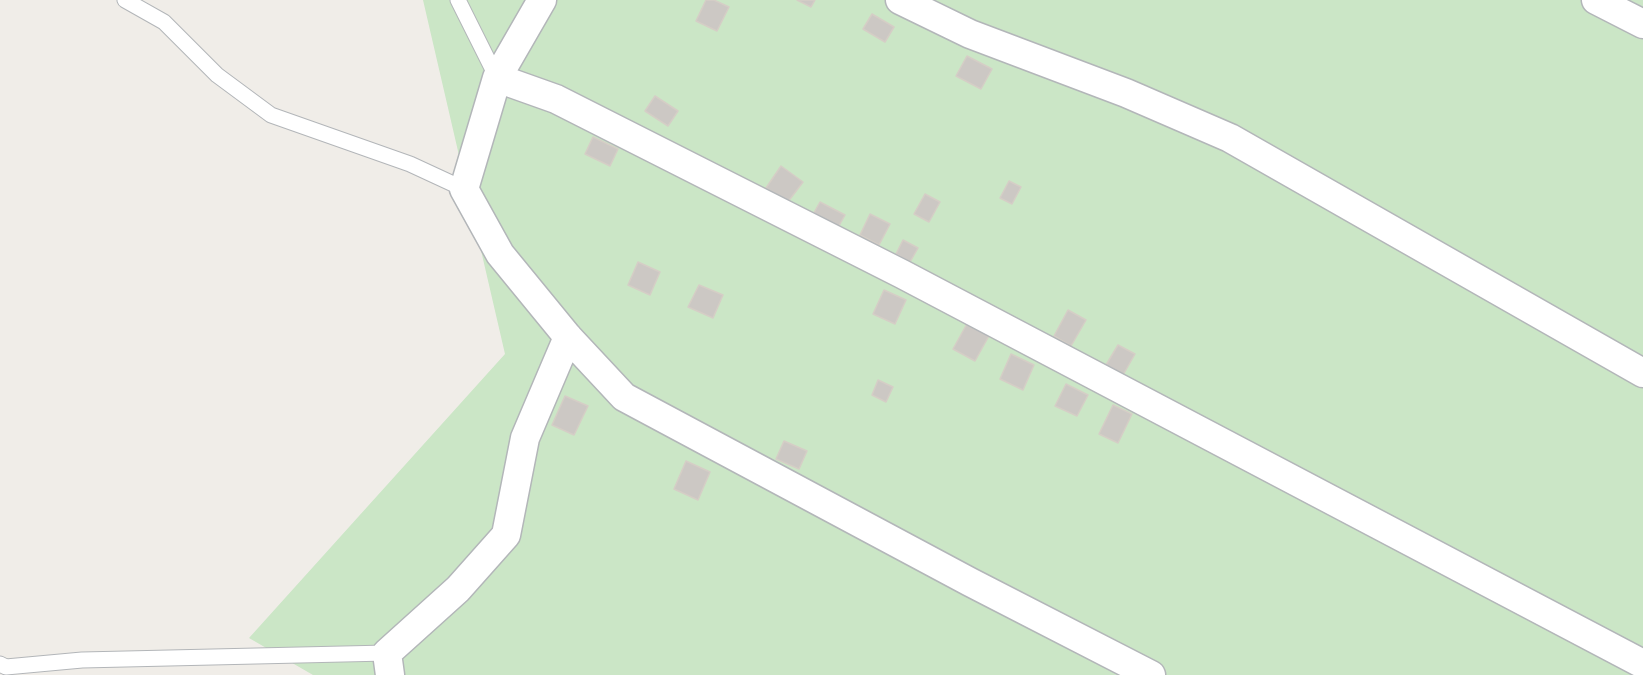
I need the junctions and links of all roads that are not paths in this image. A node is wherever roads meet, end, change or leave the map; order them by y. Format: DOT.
graph roads {
  1 [pos="125,0"];
  2 [pos="458,0"];
  3 [pos="543,0"];
  4 [pos="900,0"];
  5 [pos="1596,0"];
  6 [pos="1643,24"];
  7 [pos="497,78"];
  8 [pos="464,189"];
  9 [pos="568,337"];
  10 [pos="1643,373"];
  11 [pos="0,664"];
  12 [pos="389,664"];
  13 [pos="1643,664"];
  14 [pos="1151,675"];
  1 -- 8 [label="lane"];
  2 -- 7 [label="lane"];
  3 -- 7 [label="street"];
  4 -- 10 [label="street"];
  5 -- 6 [label="street"];
  7 -- 8 [label="street"];
  7 -- 13 [label="street"];
  8 -- 9 [label="street"];
  9 -- 12 [label="street"];
  9 -- 14 [label="street"];
  11 -- 12 [label="lane"];
}
